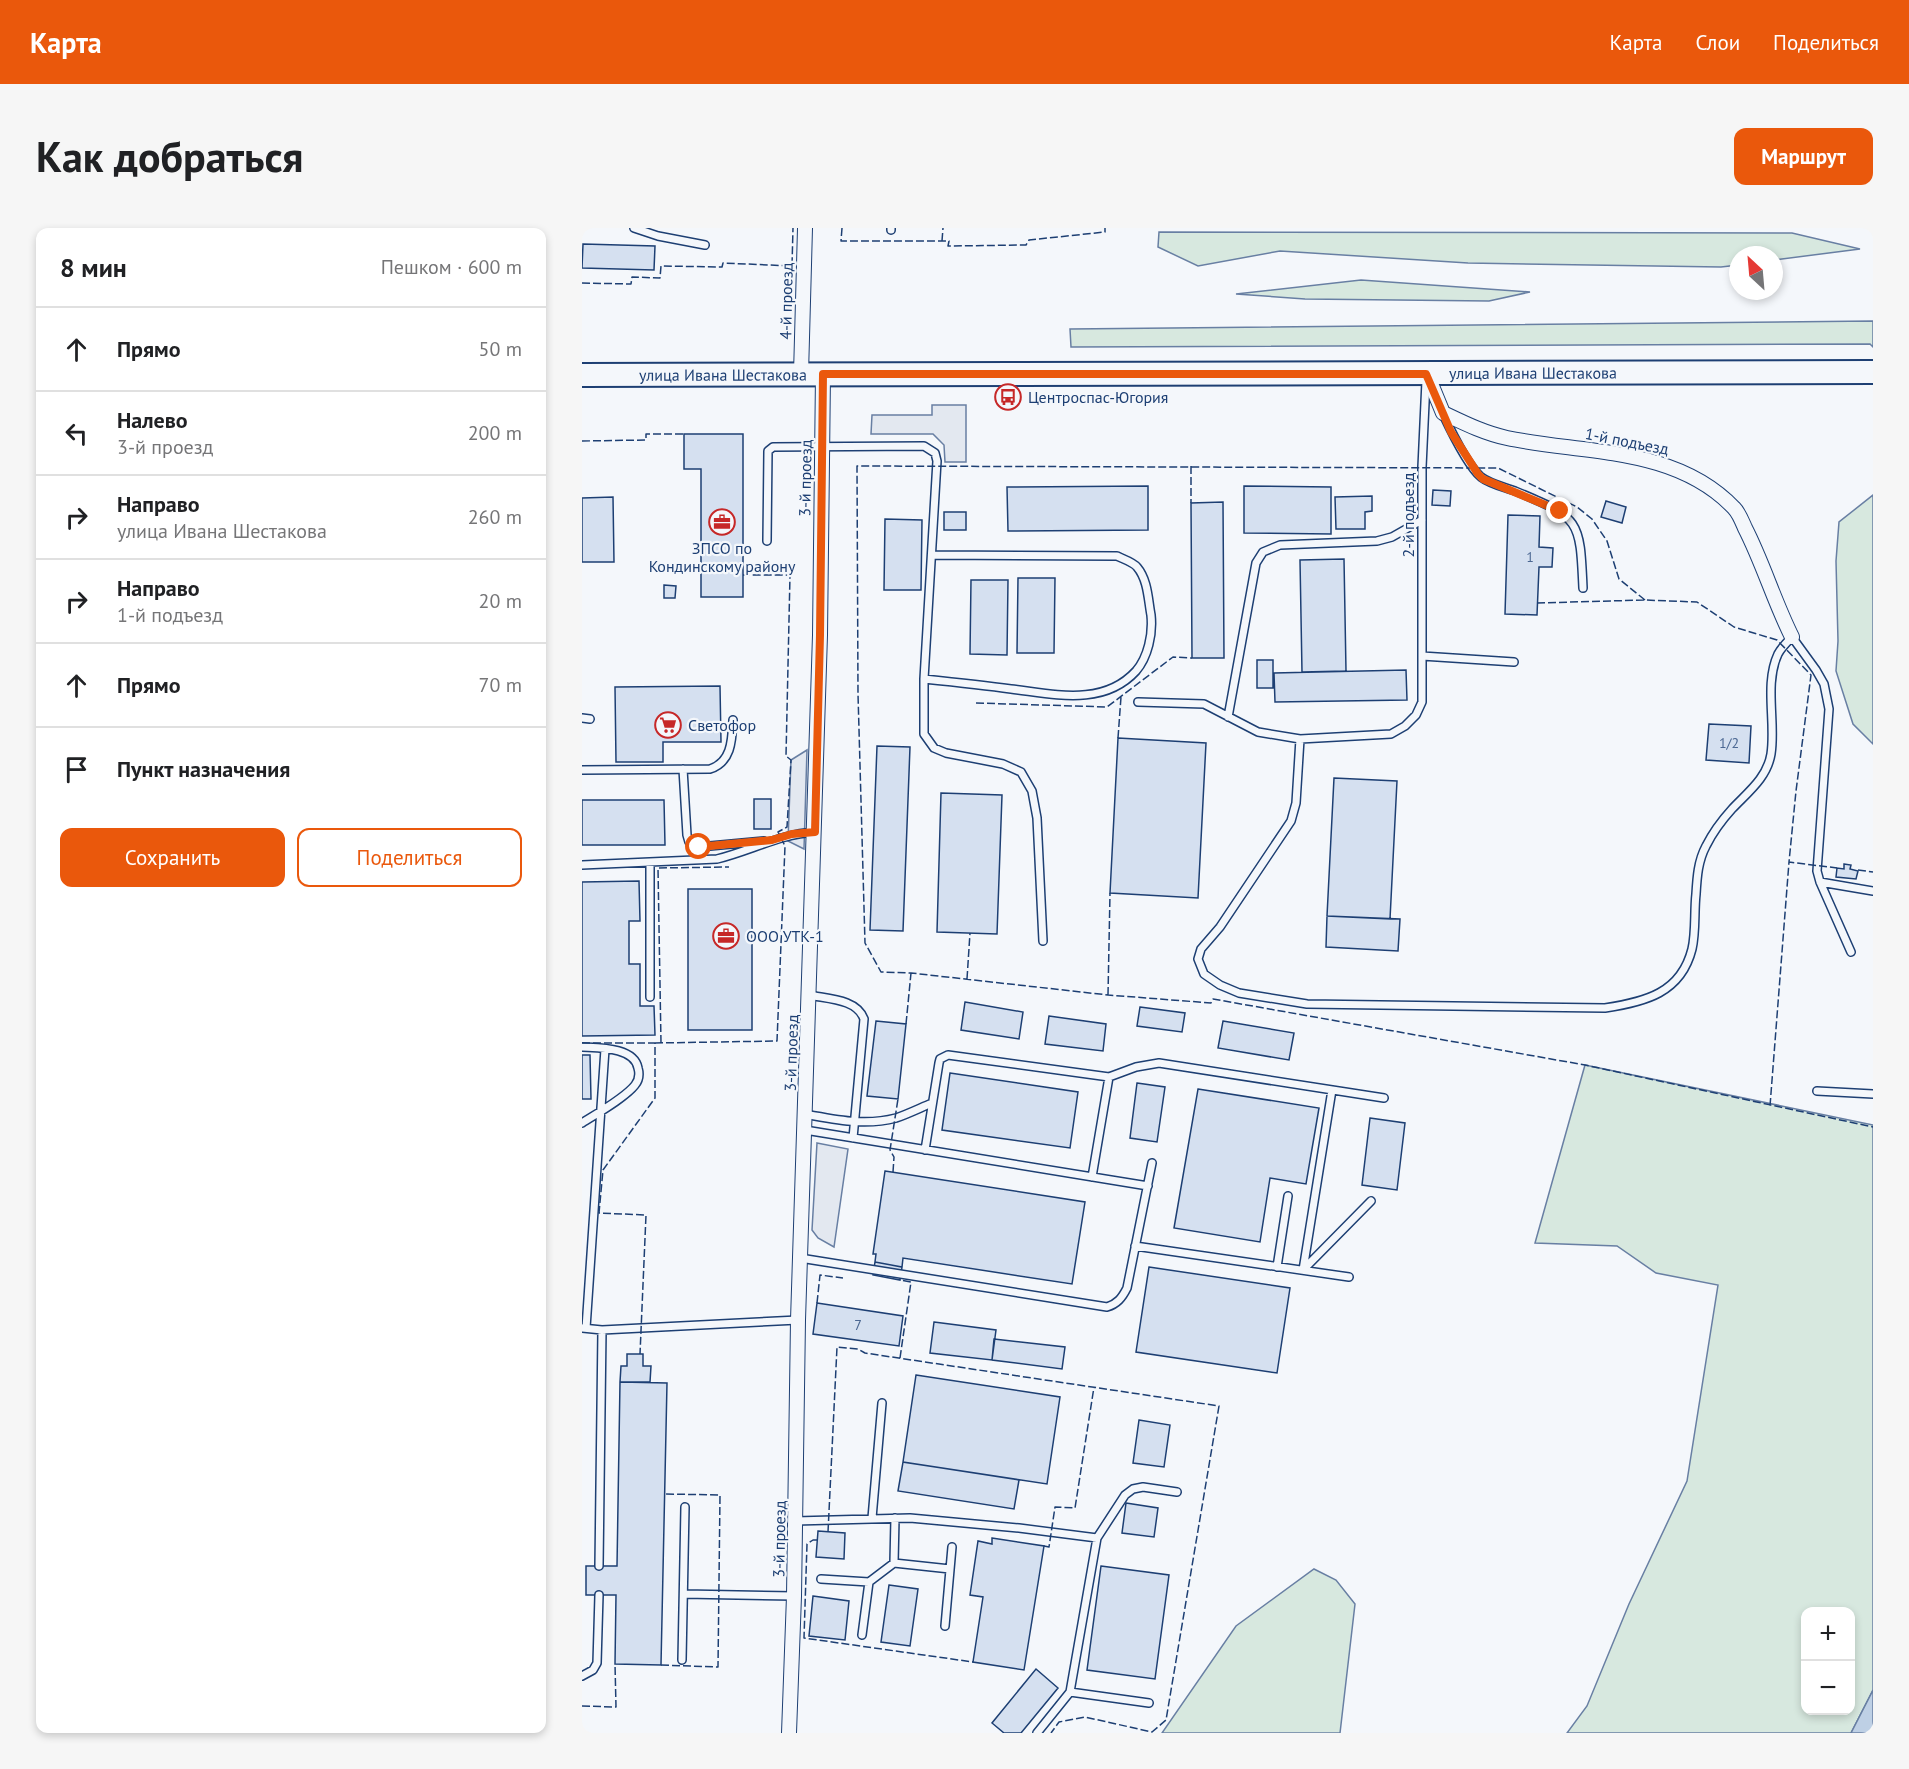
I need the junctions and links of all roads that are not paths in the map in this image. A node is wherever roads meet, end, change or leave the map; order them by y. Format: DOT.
graph roads {
  1 [pos="634,228"];
  2 [pos="805,228"];
  3 [pos="705,245"];
  4 [pos="1873,372"];
  5 [pos="812,374"];
  6 [pos="1426,374"];
  7 [pos="582,375"];
  8 [pos="1443,413"];
  9 [pos="822,447"];
  10 [pos="1422,520"];
  11 [pos="767,541"];
  12 [pos="932,555"];
  13 [pos="1582,588"];
  14 [pos="1792,637"];
  15 [pos="1422,656"];
  16 [pos="1514,662"];
  17 [pos="924,679"];
  18 [pos="1138,702"];
  19 [pos="1228,717"];
  20 [pos="582,718"];
  21 [pos="590,719"];
  22 [pos="733,720"];
  23 [pos="1300,739"];
  24 [pos="683,769"];
  25 [pos="582,770"];
  26 [pos="815,832"];
  27 [pos="772,840"];
  28 [pos="650,862"];
  29 [pos="582,865"];
  30 [pos="1820,882"];
  31 [pos="1873,891"];
  32 [pos="1043,941"];
  33 [pos="1851,952"];
  34 [pos="809,995"];
  35 [pos="650,996"];
  36 [pos="582,1047"];
  37 [pos="605,1049"];
  38 [pos="1109,1077"];
  39 [pos="1332,1090"];
  40 [pos="1817,1091"];
  41 [pos="1873,1094"];
  42 [pos="1384,1098"];
  43 [pos="932,1103"];
  44 [pos="602,1110"];
  45 [pos="805,1114"];
  46 [pos="855,1122"];
  47 [pos="582,1124"];
  48 [pos="805,1130"];
  49 [pos="853,1138"];
  50 [pos="925,1150"];
  51 [pos="1152,1163"];
  52 [pos="1092,1177"];
  53 [pos="1148,1186"];
  54 [pos="1288,1196"];
  55 [pos="1371,1201"];
  56 [pos="1135,1246"];
  57 [pos="800,1258"];
  58 [pos="1277,1267"];
  59 [pos="1303,1270"];
  60 [pos="1349,1277"];
  61 [pos="798,1320"];
  62 [pos="584,1328"];
  63 [pos="602,1330"];
  64 [pos="882,1403"];
  65 [pos="1177,1492"];
  66 [pos="685,1508"];
  67 [pos="872,1518"];
  68 [pos="895,1518"];
  69 [pos="795,1521"];
  70 [pos="1097,1538"];
  71 [pos="952,1547"];
  72 [pos="894,1563"];
  73 [pos="599,1566"];
  74 [pos="950,1569"];
  75 [pos="821,1579"];
  76 [pos="869,1582"];
  77 [pos="684,1594"];
  78 [pos="598,1595"];
  79 [pos="794,1596"];
  80 [pos="945,1626"];
  81 [pos="862,1635"];
  82 [pos="682,1660"];
  83 [pos="582,1676"];
  84 [pos="1070,1692"];
  85 [pos="1149,1703"];
  86 [pos="789,1733"];
  87 [pos="1037,1733"];
  1 -- 3 [label="lane"];
  2 -- 5 [label="street, 4-й проезд"];
  4 -- 6 [label="main road, улица Ивана Шестакова"];
  5 -- 6 [label="main road, улица Ивана Шестакова"];
  5 -- 7 [label="main road, улица Ивана Шестакова"];
  5 -- 9 [label="street, 3-й проезд"];
  6 -- 8 [label="street"];
  6 -- 10 [label="lane, 2-й подъезд"];
  8 -- 13 [label="lane"];
  8 -- 14 [label="street, 1-й подъезд"];
  9 -- 11 [label="lane"];
  9 -- 12 [label="lane"];
  9 -- 26 [label="street, 3-й проезд"];
  10 -- 15 [label="lane, 2-й подъезд"];
  10 -- 19 [label="lane"];
  12 -- 17 [label="lane"];
  12 -- 17 [label="lane"];
  14 -- 23 [label="lane"];
  14 -- 30 [label="lane"];
  15 -- 16 [label="lane"];
  15 -- 23 [label="lane, 2-й подъезд"];
  17 -- 32 [label="lane"];
  18 -- 19 [label="lane, 2-й подъезд"];
  19 -- 23 [label="lane, 2-й подъезд"];
  20 -- 21 [label="lane"];
  22 -- 24 [label="lane"];
  24 -- 25 [label="lane"];
  24 -- 27 [label="lane"];
  26 -- 27 [label="lane"];
  26 -- 34 [label="street, 3-й проезд"];
  27 -- 28 [label="lane"];
  28 -- 29 [label="lane"];
  28 -- 35 [label="lane"];
  30 -- 31 [label="lane"];
  30 -- 33 [label="lane"];
  34 -- 45 [label="street, 3-й проезд"];
  34 -- 46 [label="lane"];
  36 -- 37 [label="lane"];
  37 -- 44 [label="lane"];
  37 -- 44 [label="lane"];
  38 -- 39 [label="lane"];
  38 -- 43 [label="lane"];
  38 -- 52 [label="lane"];
  39 -- 42 [label="lane"];
  39 -- 59 [label="lane"];
  40 -- 41 [label="lane"];
  43 -- 46 [label="lane"];
  43 -- 50 [label="lane"];
  44 -- 47 [label="lane"];
  44 -- 62 [label="lane"];
  45 -- 46 [label="lane"];
  45 -- 48 [label="street, 3-й проезд"];
  46 -- 49 [label="lane"];
  48 -- 49 [label="lane"];
  48 -- 57 [label="street, 3-й проезд"];
  49 -- 50 [label="lane"];
  50 -- 52 [label="lane"];
  51 -- 53 [label="lane"];
  52 -- 53 [label="lane"];
  53 -- 56 [label="lane"];
  54 -- 58 [label="lane"];
  55 -- 59 [label="lane"];
  56 -- 57 [label="lane"];
  56 -- 58 [label="lane"];
  57 -- 61 [label="street, 3-й проезд"];
  58 -- 59 [label="lane"];
  59 -- 60 [label="lane"];
  61 -- 63 [label="lane"];
  61 -- 69 [label="street, 3-й проезд"];
  62 -- 63 [label="lane"];
  63 -- 73 [label="lane"];
  64 -- 67 [label="lane"];
  65 -- 70 [label="lane"];
  66 -- 77 [label="lane"];
  67 -- 68 [label="lane"];
  67 -- 69 [label="lane"];
  68 -- 70 [label="lane"];
  68 -- 72 [label="lane"];
  69 -- 79 [label="street, 3-й проезд"];
  70 -- 84 [label="lane"];
  71 -- 74 [label="lane"];
  72 -- 74 [label="lane"];
  72 -- 76 [label="lane"];
  74 -- 80 [label="lane"];
  75 -- 76 [label="lane"];
  76 -- 81 [label="lane"];
  77 -- 79 [label="lane"];
  77 -- 82 [label="lane"];
  78 -- 83 [label="lane"];
  79 -- 86 [label="street, 3-й проезд"];
  84 -- 85 [label="lane"];
  84 -- 87 [label="lane"];
}
